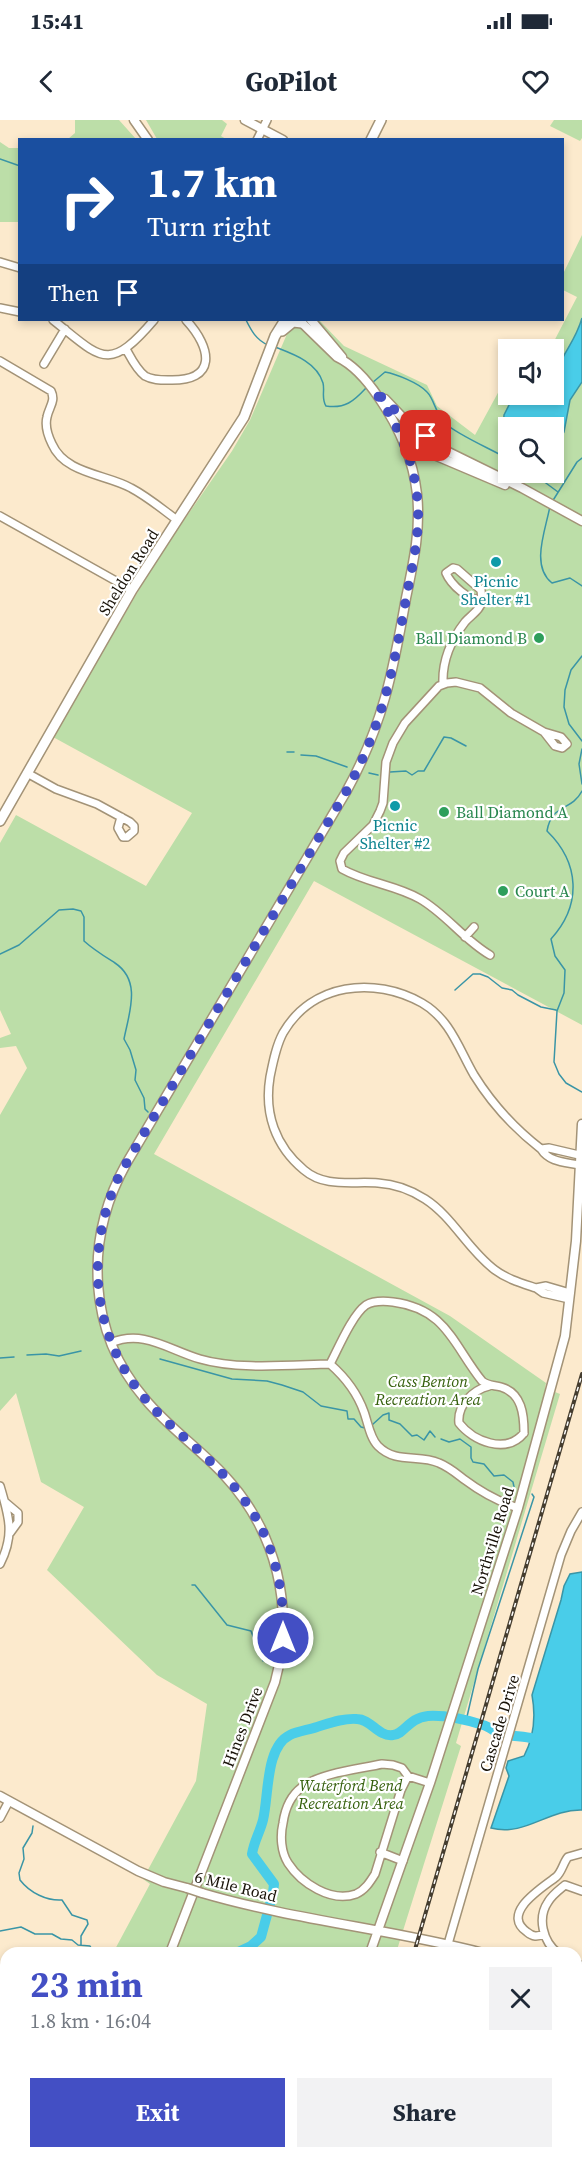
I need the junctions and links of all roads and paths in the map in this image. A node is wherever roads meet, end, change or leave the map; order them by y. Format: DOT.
graph roads {
  1 [pos="134,120"];
  2 [pos="245,120"];
  3 [pos="267,120"];
  4 [pos="381,120"];
  5 [pos="262,130"];
  6 [pos="147,138"];
  7 [pos="258,138"];
  8 [pos="279,138"];
  9 [pos="372,138"];
  10 [pos="0,262"];
  11 [pos="18,267"];
  12 [pos="0,308"];
  13 [pos="18,312"];
  14 [pos="54,321"];
  15 [pos="153,321"];
  16 [pos="187,321"];
  17 [pos="277,321"];
  18 [pos="284,321"];
  19 [pos="304,321"];
  20 [pos="65,329"];
  21 [pos="274,339"];
  22 [pos="126,349"];
  23 [pos="0,361"];
  24 [pos="44,364"];
  25 [pos="373,389"];
  26 [pos="402,436"];
  27 [pos="407,449"];
  28 [pos="468,462"];
  29 [pos="528,492"];
  30 [pos="0,516"];
  31 [pos="177,520"];
  32 [pos="582,521"];
  33 [pos="132,590"];
  34 [pos="482,600"];
  35 [pos="444,684"];
  36 [pos="544,732"];
  37 [pos="27,773"];
  38 [pos="121,817"];
  39 [pos="0,821"];
  40 [pos="474,927"];
  41 [pos="465,937"];
  42 [pos="490,955"];
  43 [pos="582,1124"];
  44 [pos="579,1160"];
  45 [pos="570,1296"];
  46 [pos="111,1343"];
  47 [pos="330,1364"];
  48 [pos="489,1386"];
  49 [pos="524,1433"];
  50 [pos="538,1438"];
  51 [pos="0,1486"];
  52 [pos="518,1508"];
  53 [pos="582,1512"];
  54 [pos="0,1564"];
  55 [pos="408,1776"];
  56 [pos="430,1783"];
  57 [pos="0,1796"];
  58 [pos="9,1801"];
  59 [pos="0,1818"];
  60 [pos="380,1852"];
  61 [pos="582,1853"];
  62 [pos="403,1861"];
  63 [pos="559,1875"];
  64 [pos="565,1886"];
  65 [pos="582,1891"];
  66 [pos="379,1930"];
  67 [pos="544,1934"];
  68 [pos="448,1944"];
  69 [pos="172,1947"];
  70 [pos="372,1947"];
  71 [pos="460,1947"];
  72 [pos="552,1947"];
  1 -- 6 [label="street"];
  2 -- 5 [label="street"];
  3 -- 5 [label="street"];
  4 -- 9 [label="main road"];
  5 -- 7 [label="street"];
  5 -- 8 [label="street"];
  10 -- 11 [label="street"];
  12 -- 13 [label="street"];
  14 -- 20 [label="street"];
  15 -- 22 [label="street"];
  16 -- 22 [label="street"];
  17 -- 21 [label="main road, Sheldon Road"];
  18 -- 21 [label="main road, Sheldon Road"];
  19 -- 21 [label="main road"];
  19 -- 25 [label="street"];
  20 -- 22 [label="street"];
  20 -- 24 [label="street"];
  21 -- 31 [label="main road, Sheldon Road"];
  23 -- 31 [label="street"];
  25 -- 26 [label="street, Hines Drive"];
  25 -- 28 [label="street"];
  26 -- 27 [label="street, Hines Drive"];
  26 -- 28 [label="street"];
  27 -- 29 [label="street"];
  27 -- 46 [label="street, Hines Drive"];
  28 -- 29 [label="street"];
  29 -- 32 [label="street"];
  30 -- 33 [label="street"];
  31 -- 33 [label="main road, Sheldon Road"];
  33 -- 37 [label="main road, Sheldon Road"];
  34 -- 34 [label="street"];
  34 -- 35 [label="street"];
  35 -- 36 [label="street"];
  35 -- 41 [label="street"];
  37 -- 38 [label="street"];
  37 -- 39 [label="main road, Sheldon Road"];
  40 -- 41 [label="street"];
  41 -- 42 [label="street"];
  43 -- 44 [label="street, Northville Road"];
  44 -- 45 [label="street, Northville Road"];
  44 -- 45 [label="street"];
  45 -- 50 [label="street, Northville Road"];
  46 -- 47 [label="street"];
  46 -- 69 [label="street, Hines Drive"];
  47 -- 48 [label="street"];
  47 -- 52 [label="street"];
  48 -- 49 [label="street"];
  48 -- 49 [label="street"];
  49 -- 50 [label="street"];
  50 -- 52 [label="street, Northville Road"];
  51 -- 54 [label="street"];
  52 -- 56 [label="street, Northville Road"];
  53 -- 68 [label="street, Cascade Drive"];
  55 -- 56 [label="street"];
  55 -- 60 [label="street"];
  55 -- 60 [label="street"];
  56 -- 62 [label="street, Northville Road"];
  57 -- 58 [label="street, 6 Mile Road"];
  58 -- 59 [label="street"];
  58 -- 66 [label="street, 6 Mile Road, bridge"];
  60 -- 62 [label="street"];
  61 -- 63 [label="street"];
  62 -- 66 [label="street, Northville Road"];
  63 -- 64 [label="street"];
  63 -- 67 [label="street"];
  64 -- 65 [label="street"];
  64 -- 67 [label="street"];
  66 -- 68 [label="street, 6 Mile Road"];
  66 -- 70 [label="street, Northville Road"];
  67 -- 72 [label="street"];
  68 -- 71 [label="street, 6 Mile Road"];
}
